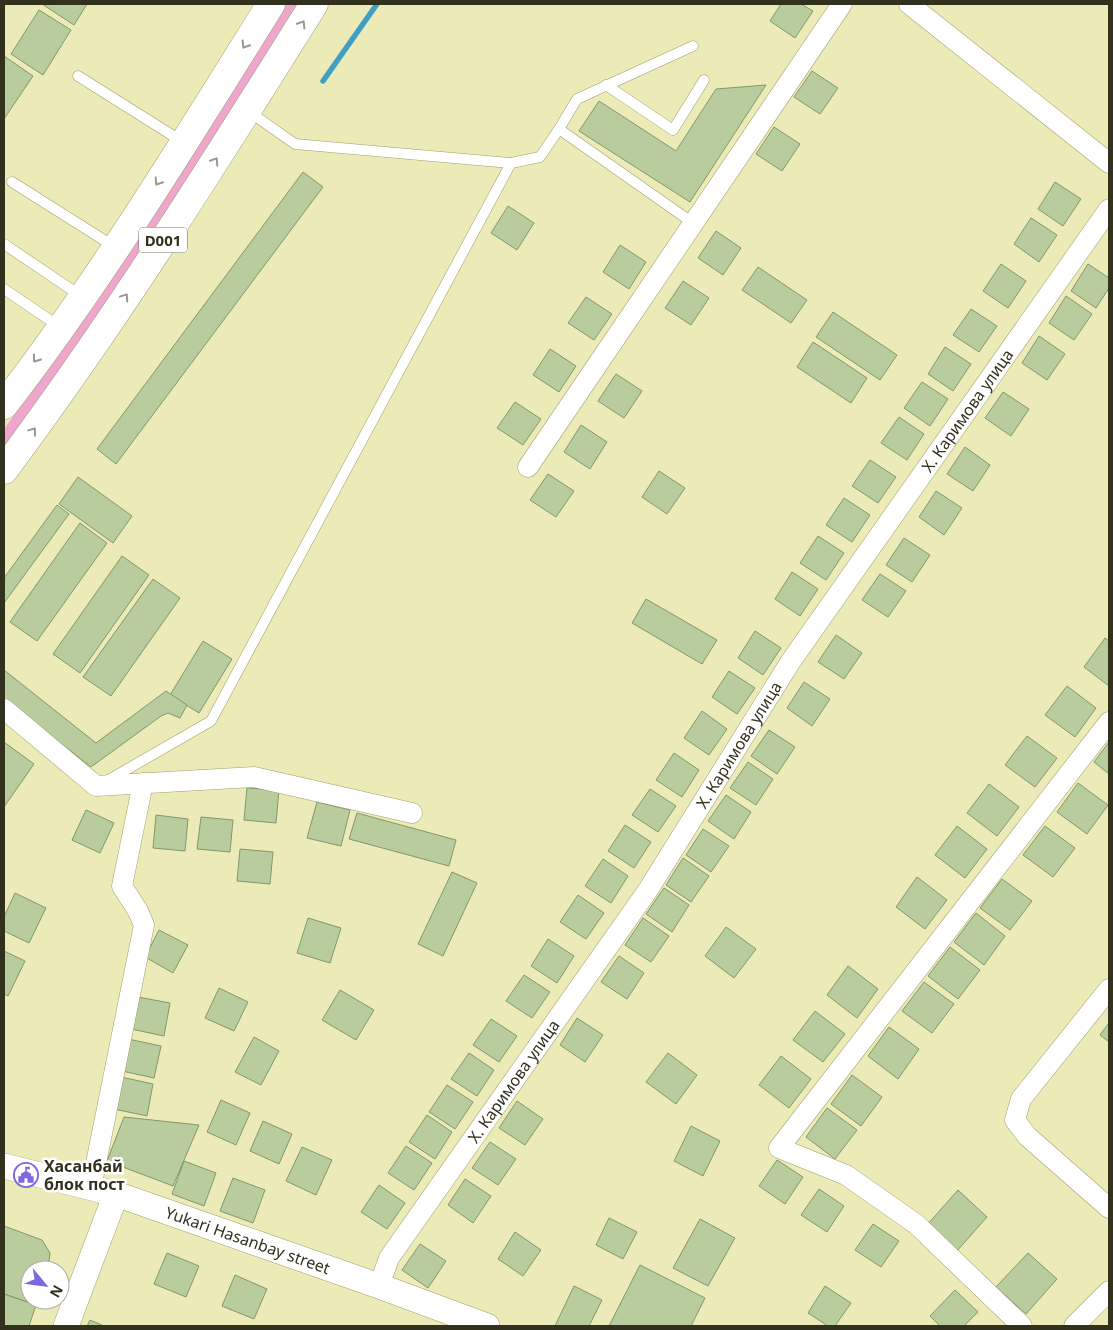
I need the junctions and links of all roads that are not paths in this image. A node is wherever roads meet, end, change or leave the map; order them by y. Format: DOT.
graph roads {
  1 [pos="271,4"];
  2 [pos="314,4"];
  3 [pos="842,4"];
  4 [pos="909,4"];
  5 [pos="694,46"];
  6 [pos="78,76"];
  7 [pos="704,80"];
  8 [pos="606,85"];
  9 [pos="247,111"];
  10 [pos="559,129"];
  11 [pos="183,143"];
  12 [pos="511,163"];
  13 [pos="1109,163"];
  14 [pos="12,182"];
  15 [pos="1109,209"];
  16 [pos="693,223"];
  17 [pos="1103,235"];
  18 [pos="4,244"];
  19 [pos="115,247"];
  20 [pos="4,289"];
  21 [pos="82,297"];
  22 [pos="60,327"];
  23 [pos="4,405"];
  24 [pos="528,467"];
  25 [pos="4,470"];
  26 [pos="4,709"];
  27 [pos="1109,722"];
  28 [pos="143,783"];
  29 [pos="96,786"];
  30 [pos="412,813"];
  31 [pos="1109,989"];
  32 [pos="4,1166"];
  33 [pos="91,1188"];
  34 [pos="116,1194"];
  35 [pos="1109,1208"];
  36 [pos="379,1286"];
  37 [pos="1109,1291"];
  38 [pos="472,1324"];
  39 [pos="66,1326"];
  40 [pos="1022,1326"];
  41 [pos="1074,1326"];
  1 -- 11 [label="highway, D001, one-way"];
  9 -- 2 [label="highway, D001, one-way"];
  3 -- 16 [label="street"];
  4 -- 13 [label="street"];
  5 -- 8 [label="lane"];
  6 -- 11 [label="lane"];
  7 -- 8 [label="lane"];
  8 -- 10 [label="lane"];
  9 -- 12 [label="lane"];
  25 -- 9 [label="highway, D001, one-way"];
  10 -- 12 [label="lane"];
  10 -- 16 [label="lane"];
  11 -- 19 [label="highway, D001, one-way"];
  12 -- 29 [label="lane"];
  14 -- 19 [label="lane"];
  15 -- 17 [label="street, Х. Каримова улица"];
  16 -- 24 [label="street"];
  17 -- 36 [label="street, Х. Каримова улица"];
  18 -- 21 [label="lane"];
  19 -- 21 [label="highway, D001"];
  20 -- 22 [label="lane"];
  21 -- 22 [label="highway, D001"];
  22 -- 23 [label="highway, D001, one-way"];
  26 -- 29 [label="street"];
  27 -- 40 [label="street"];
  28 -- 29 [label="street"];
  28 -- 30 [label="street"];
  28 -- 33 [label="street"];
  31 -- 35 [label="street"];
  32 -- 33 [label="street, Yukari Hasanbay street"];
  33 -- 34 [label="street, Yukari Hasanbay street"];
  34 -- 36 [label="street, Yukari Hasanbay street"];
  34 -- 39 [label="street"];
  36 -- 38 [label="street, Yukari Hasanbay street"];
  37 -- 41 [label="street"];
}
